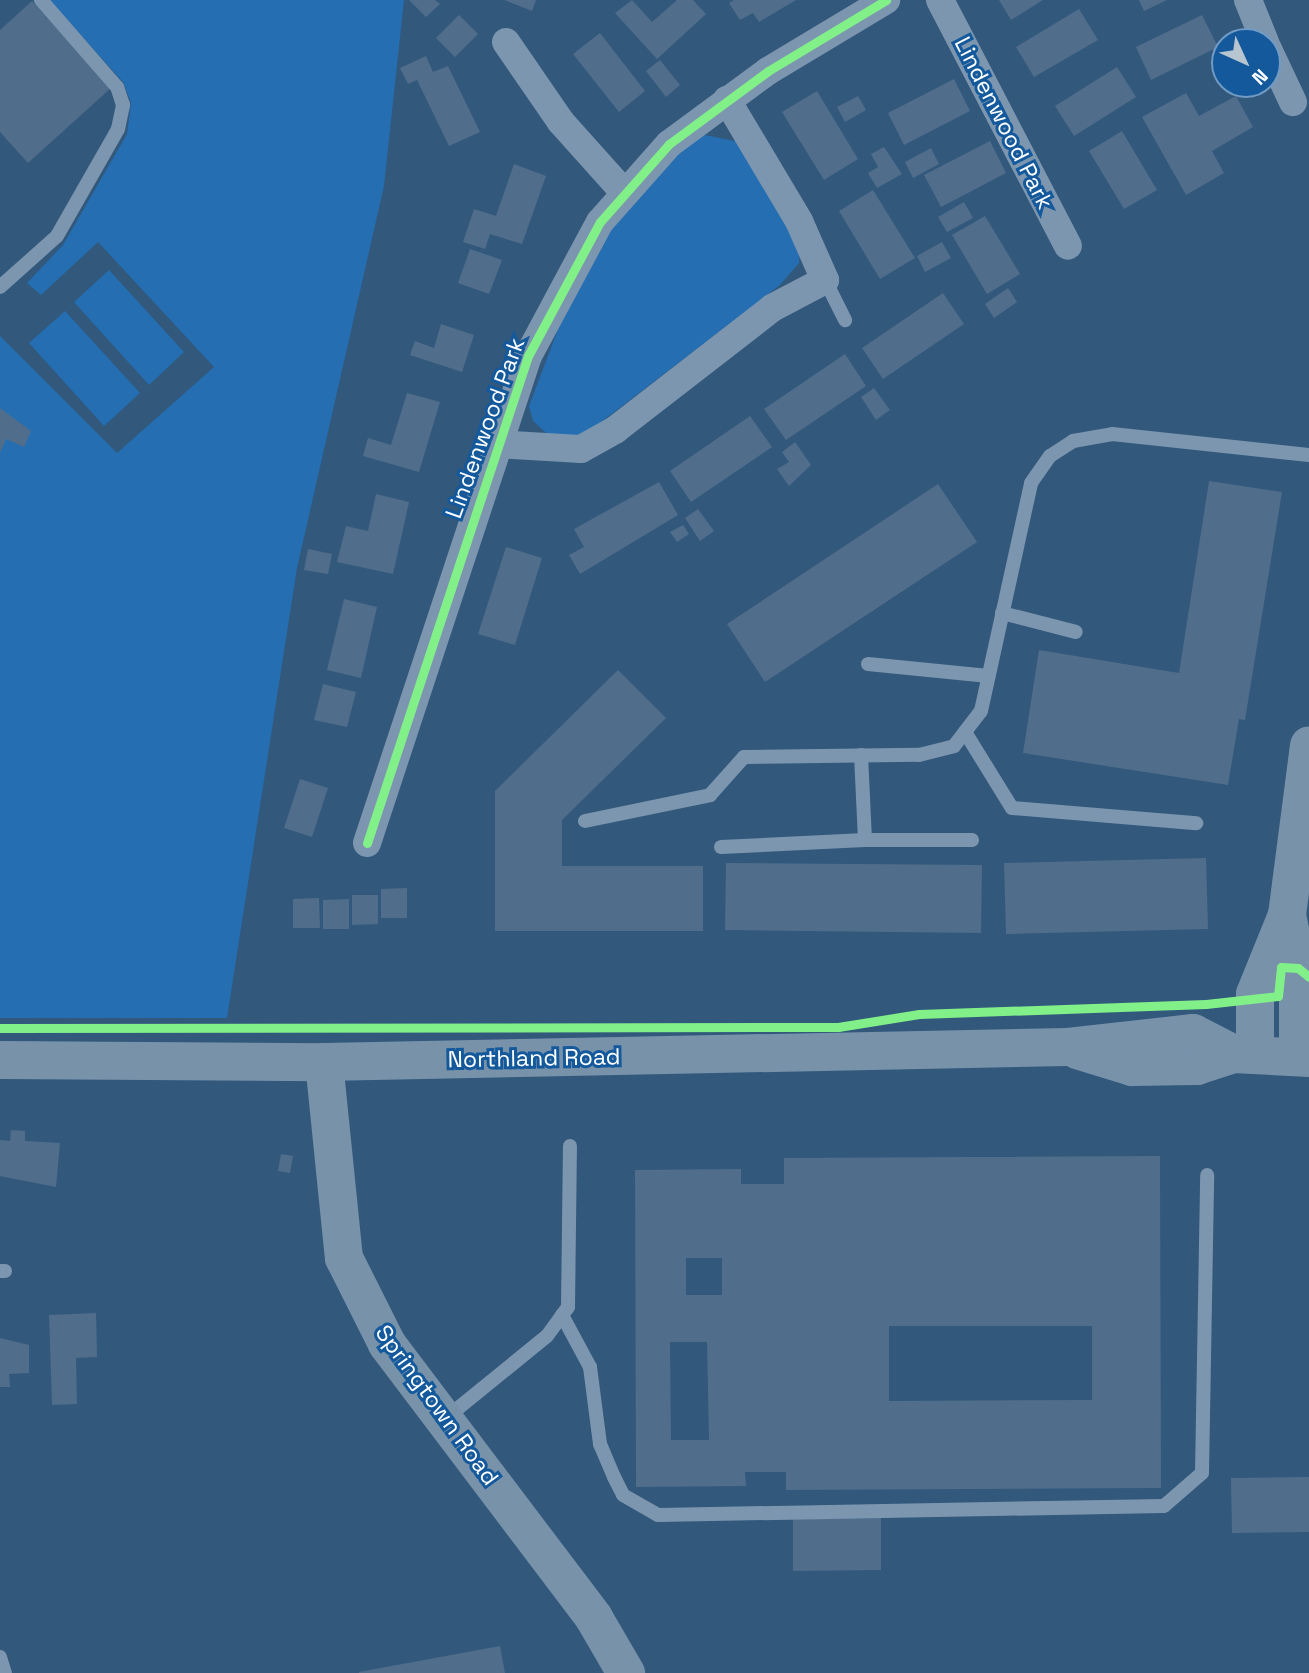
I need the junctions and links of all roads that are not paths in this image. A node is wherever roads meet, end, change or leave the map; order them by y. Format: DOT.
graph roads {
  1 [pos="41,0"];
  2 [pos="886,0"];
  3 [pos="940,0"];
  4 [pos="1248,0"];
  5 [pos="1259,28"];
  6 [pos="506,42"];
  7 [pos="1281,77"];
  8 [pos="727,100"];
  9 [pos="1293,102"];
  10 [pos="622,190"];
  11 [pos="1068,246"];
  12 [pos="825,280"];
  13 [pos="0,287"];
  14 [pos="845,320"];
  15 [pos="497,444"];
  16 [pos="1309,455"];
  17 [pos="1002,613"];
  18 [pos="1076,632"];
  19 [pos="868,664"];
  20 [pos="988,676"];
  21 [pos="965,732"];
  22 [pos="1309,745"];
  23 [pos="862,755"];
  24 [pos="585,821"];
  25 [pos="1196,823"];
  26 [pos="972,839"];
  27 [pos="865,840"];
  28 [pos="366,844"];
  29 [pos="721,847"];
  30 [pos="1287,915"];
  31 [pos="1245,1055"];
  32 [pos="1303,1058"];
  33 [pos="0,1060"];
  34 [pos="324,1062"];
  35 [pos="570,1146"];
  36 [pos="1207,1175"];
  37 [pos="562,1315"];
  38 [pos="445,1419"];
  39 [pos="0,1657"];
  40 [pos="5,1673"];
  41 [pos="626,1673"];
  1 -- 13 [label="lane"];
  2 -- 8 [label="street, Lindenwood Park"];
  3 -- 11 [label="street, Lindenwood Park"];
  4 -- 5 [label="street"];
  6 -- 10 [label="street"];
  7 -- 9 [label="street"];
  8 -- 10 [label="street, Lindenwood Park"];
  8 -- 12 [label="street"];
  10 -- 15 [label="street, Lindenwood Park"];
  12 -- 14 [label="lane"];
  12 -- 15 [label="street, Lindenwood Park"];
  15 -- 28 [label="street, Lindenwood Park"];
  16 -- 17 [label="lane"];
  17 -- 18 [label="lane"];
  17 -- 20 [label="lane"];
  19 -- 20 [label="lane"];
  20 -- 21 [label="lane"];
  21 -- 23 [label="lane"];
  21 -- 25 [label="lane"];
  22 -- 30 [label="main road"];
  23 -- 24 [label="lane"];
  23 -- 27 [label="lane"];
  26 -- 27 [label="lane"];
  27 -- 29 [label="lane"];
  30 -- 31 [label="main road"];
  30 -- 32 [label="main road"];
  31 -- 32 [label="main road, Northland Road"];
  31 -- 34 [label="main road, Northland Road"];
  33 -- 34 [label="main road, Northland Road"];
  34 -- 38 [label="main road, Springtown Road"];
  35 -- 37 [label="lane"];
  36 -- 37 [label="lane"];
  37 -- 38 [label="lane"];
  38 -- 41 [label="main road, Springtown Road"];
  39 -- 40 [label="lane"];
}
